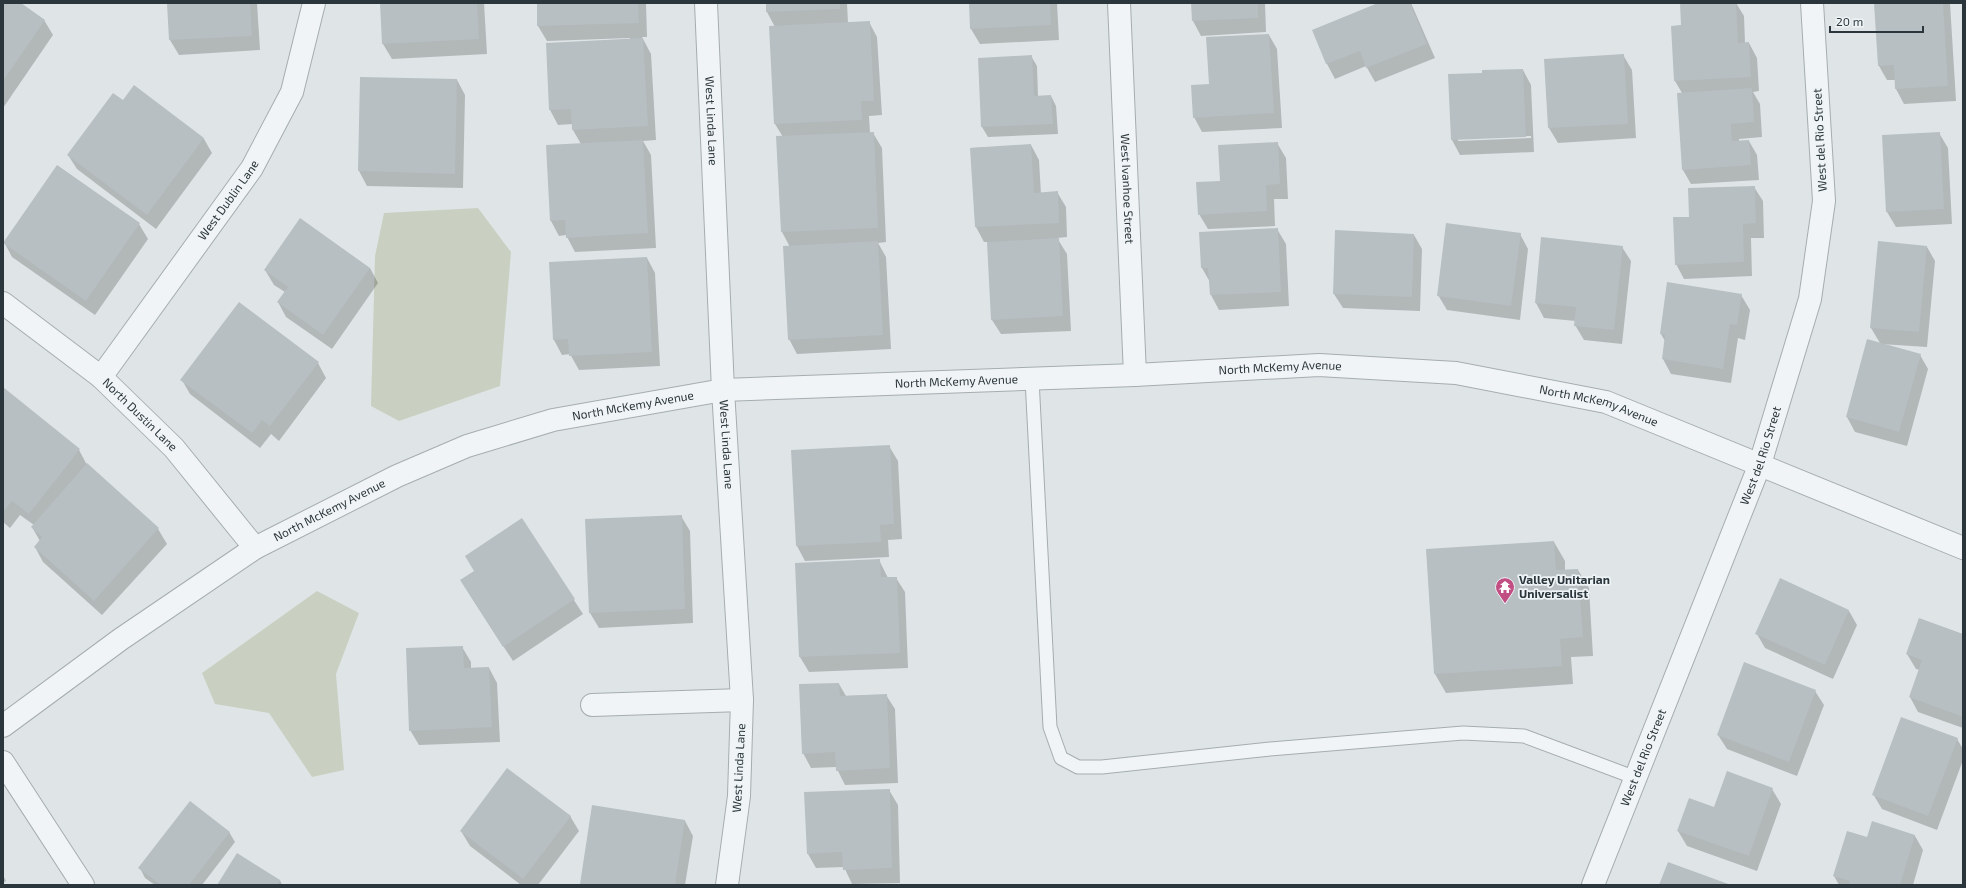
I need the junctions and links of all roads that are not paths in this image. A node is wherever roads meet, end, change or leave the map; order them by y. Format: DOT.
graph roads {
  1 [pos="314,3"];
  2 [pos="706,3"];
  3 [pos="1119,3"];
  4 [pos="1812,3"];
  5 [pos="3,303"];
  6 [pos="1135,375"];
  7 [pos="101,377"];
  8 [pos="1032,379"];
  9 [pos="723,390"];
  10 [pos="1760,464"];
  11 [pos="255,548"];
  12 [pos="1963,548"];
  13 [pos="742,700"];
  14 [pos="592,706"];
  15 [pos="3,726"];
  16 [pos="3,762"];
  17 [pos="1636,778"];
  18 [pos="83,885"];
  19 [pos="727,885"];
  20 [pos="1593,885"];
  1 -- 7 [label="street, West Dublin Lane"];
  2 -- 9 [label="street, West Linda Lane"];
  3 -- 6 [label="street, West Ivanhoe Street"];
  4 -- 10 [label="street, West del Rio Street"];
  5 -- 7 [label="street, North Dustin Lane"];
  6 -- 8 [label="street, North McKemy Avenue"];
  6 -- 10 [label="street, North McKemy Avenue"];
  7 -- 11 [label="street, North Dustin Lane"];
  8 -- 9 [label="street, North McKemy Avenue"];
  8 -- 17 [label="lane"];
  9 -- 11 [label="street, North McKemy Avenue"];
  9 -- 13 [label="street, West Linda Lane"];
  10 -- 12 [label="street, North McKemy Avenue"];
  10 -- 17 [label="street, West del Rio Street"];
  11 -- 15 [label="street, North McKemy Avenue"];
  13 -- 14 [label="street"];
  13 -- 19 [label="street, West Linda Lane"];
  16 -- 18 [label="street"];
  17 -- 20 [label="street, West del Rio Street"];
}
